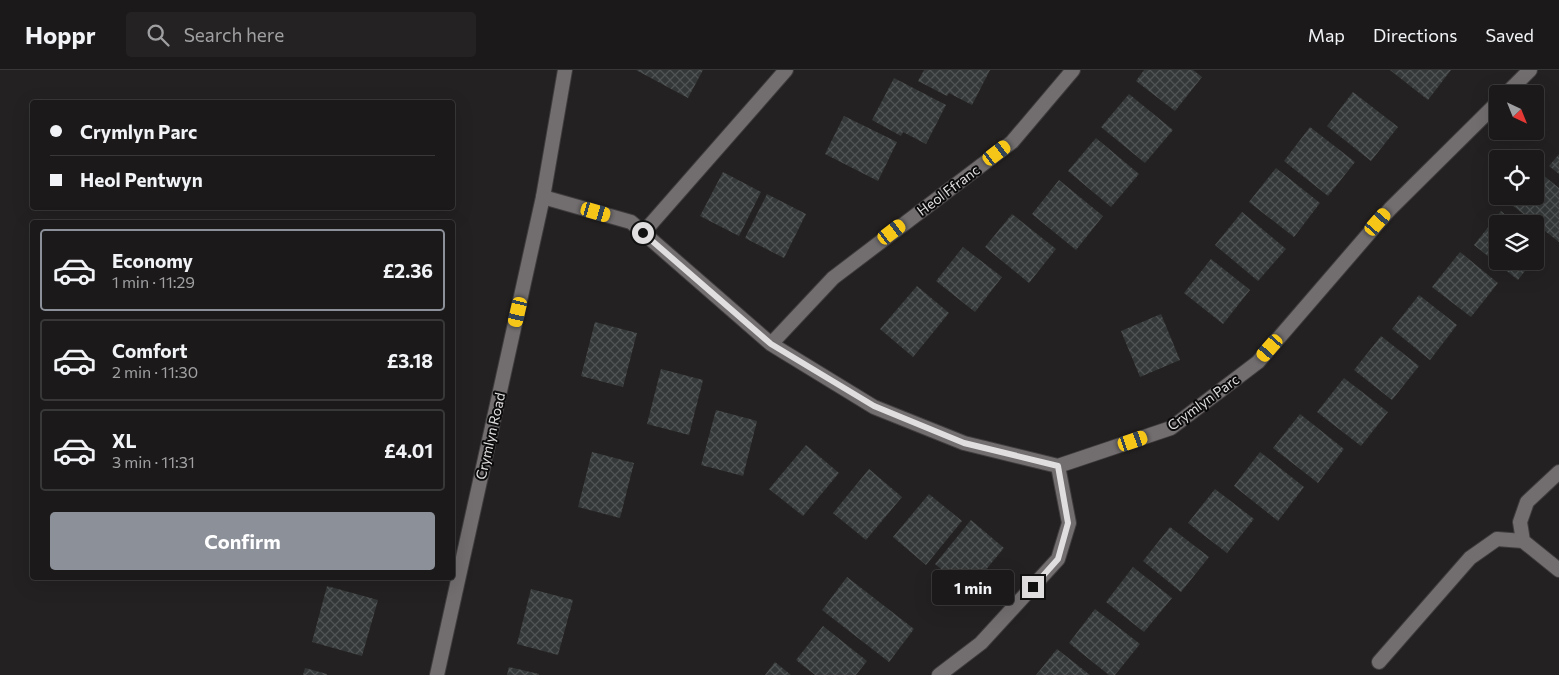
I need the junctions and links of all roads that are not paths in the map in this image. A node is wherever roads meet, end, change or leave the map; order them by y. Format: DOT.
graph roads {
  1 [pos="565,70"];
  2 [pos="786,70"];
  3 [pos="1073,70"];
  4 [pos="1530,70"];
  5 [pos="1515,85"];
  6 [pos="1489,111"];
  7 [pos="543,197"];
  8 [pos="643,233"];
  9 [pos="771,344"];
  10 [pos="1058,466"];
  11 [pos="1559,472"];
  12 [pos="1523,541"];
  13 [pos="1559,570"];
  14 [pos="1379,662"];
  15 [pos="437,675"];
  16 [pos="939,675"];
  1 -- 7 [label="street, Crymlyn Road"];
  2 -- 8 [label="street"];
  3 -- 9 [label="street, Heol Ffranc"];
  4 -- 5 [label="street"];
  6 -- 10 [label="street, Crymlyn Parc"];
  7 -- 8 [label="street"];
  7 -- 15 [label="street, Crymlyn Road"];
  8 -- 9 [label="street"];
  9 -- 10 [label="street"];
  10 -- 16 [label="street"];
  11 -- 12 [label="street"];
  12 -- 13 [label="street"];
  12 -- 14 [label="street"];
}
